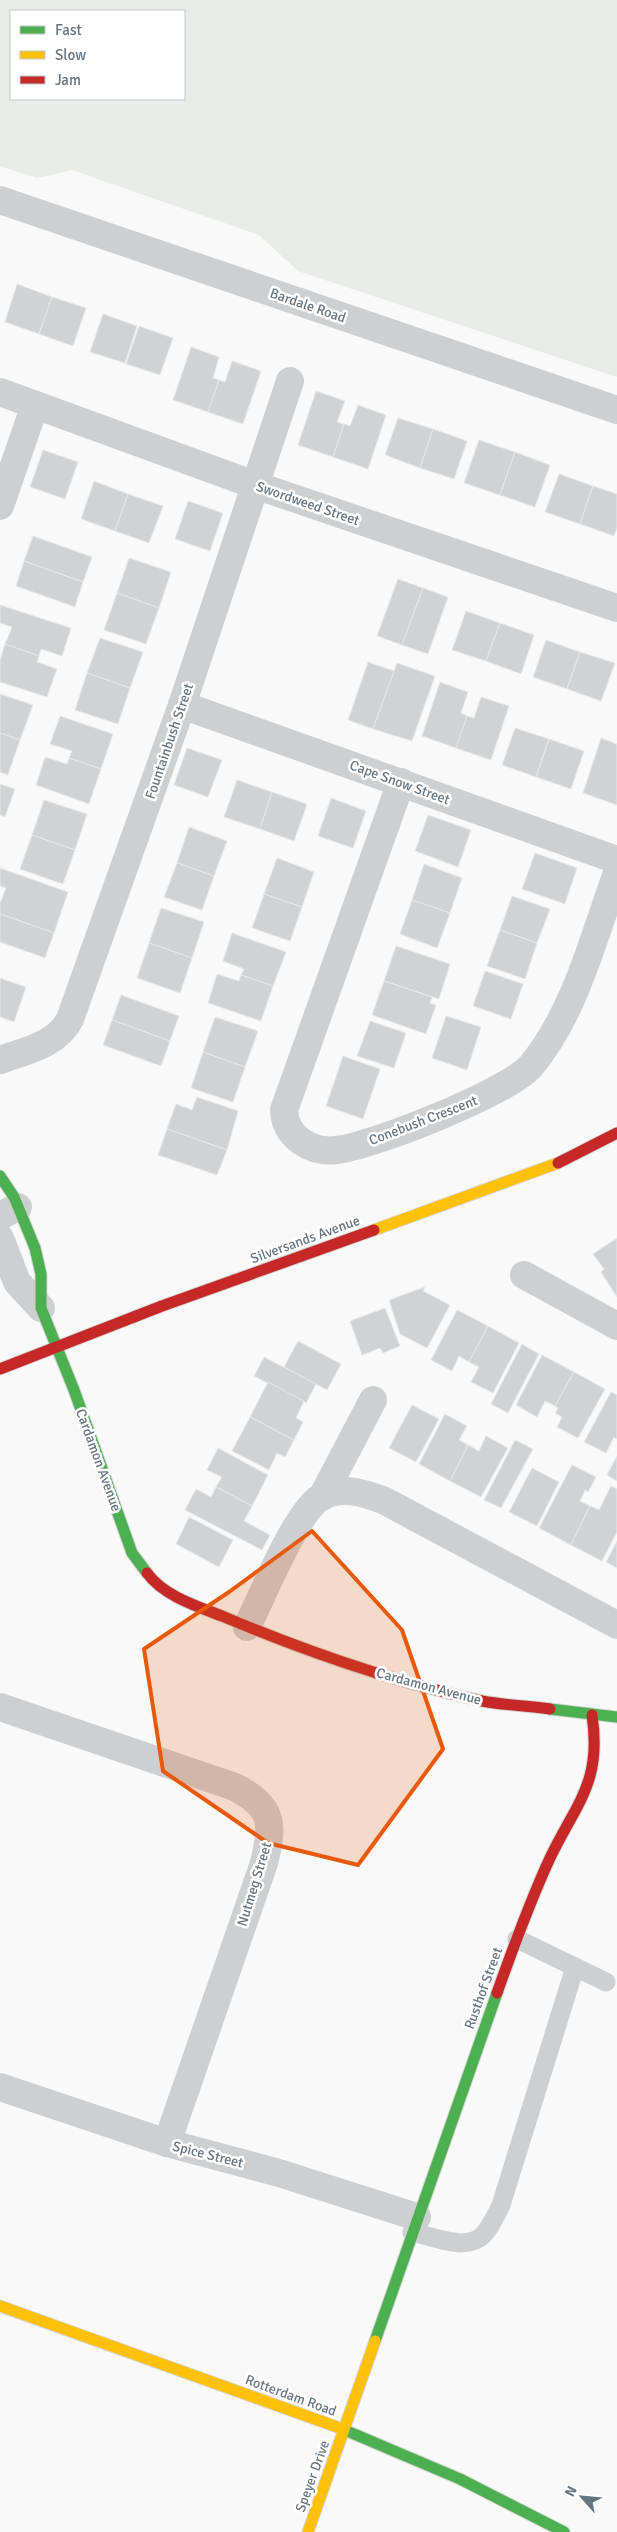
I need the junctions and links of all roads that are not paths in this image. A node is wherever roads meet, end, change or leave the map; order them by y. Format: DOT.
graph roads {
  1 [pos="0,200"];
  2 [pos="290,381"];
  3 [pos="0,392"];
  4 [pos="35,405"];
  5 [pos="617,410"];
  6 [pos="255,485"];
  7 [pos="0,506"];
  8 [pos="617,608"];
  9 [pos="182,706"];
  10 [pos="401,782"];
  11 [pos="617,860"];
  12 [pos="617,873"];
  13 [pos="0,1060"];
  14 [pos="617,1134"];
  15 [pos="0,1176"];
  16 [pos="9,1212"];
  17 [pos="0,1238"];
  18 [pos="524,1275"];
  19 [pos="40,1308"];
  20 [pos="617,1326"];
  21 [pos="57,1348"];
  22 [pos="0,1368"];
  23 [pos="374,1400"];
  24 [pos="322,1496"];
  25 [pos="617,1625"];
  26 [pos="248,1627"];
  27 [pos="0,1707"];
  28 [pos="592,1715"];
  29 [pos="617,1716"];
  30 [pos="517,1939"];
  31 [pos="572,1975"];
  32 [pos="606,1982"];
  33 [pos="0,2087"];
  34 [pos="167,2143"];
  35 [pos="415,2224"];
  36 [pos="398,2274"];
  37 [pos="0,2306"];
  38 [pos="345,2430"];
  39 [pos="308,2532"];
  40 [pos="564,2532"];
  1 -- 5 [label="street, Bardale Road"];
  2 -- 6 [label="street, Fountainbush Street"];
  3 -- 4 [label="street, Swordweed Street"];
  4 -- 6 [label="street, Swordweed Street"];
  4 -- 7 [label="street"];
  6 -- 8 [label="street, Swordweed Street"];
  6 -- 9 [label="street, Fountainbush Street"];
  9 -- 10 [label="street, Cape Snow Street"];
  9 -- 13 [label="street, Fountainbush Street"];
  10 -- 11 [label="street, Cape Snow Street"];
  10 -- 12 [label="street, Conebush Crescent"];
  14 -- 21 [label="street, Silversands Avenue"];
  15 -- 16 [label="street"];
  16 -- 19 [label="street"];
  17 -- 19 [label="street"];
  18 -- 20 [label="street"];
  19 -- 21 [label="street, Cardamon Avenue"];
  21 -- 22 [label="street, Silversands Avenue"];
  21 -- 26 [label="street, Cardamon Avenue"];
  23 -- 24 [label="street"];
  24 -- 25 [label="street"];
  24 -- 26 [label="street"];
  26 -- 28 [label="street, Cardamon Avenue"];
  27 -- 34 [label="street, Nutmeg Street"];
  28 -- 29 [label="street, Cardamon Avenue"];
  28 -- 30 [label="street, Rusthof Street"];
  30 -- 31 [label="lane"];
  30 -- 35 [label="street, Rusthof Street"];
  31 -- 32 [label="lane"];
  31 -- 35 [label="lane"];
  33 -- 34 [label="street, Spice Street"];
  34 -- 35 [label="street, Spice Street"];
  35 -- 36 [label="street, Rusthof Street"];
  36 -- 38 [label="street, Speyer Drive"];
  37 -- 38 [label="street, Rotterdam Road"];
  38 -- 39 [label="street, Speyer Drive"];
  38 -- 40 [label="street, Rotterdam Road"];
}
